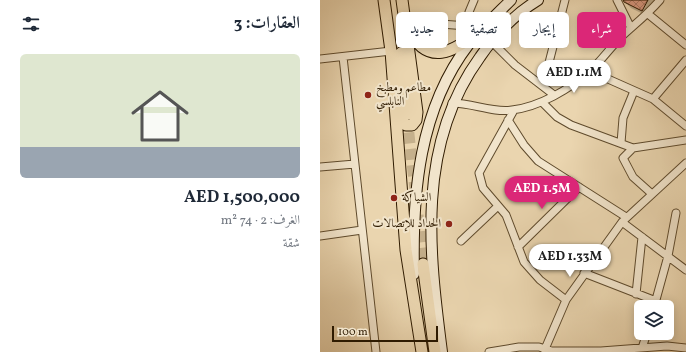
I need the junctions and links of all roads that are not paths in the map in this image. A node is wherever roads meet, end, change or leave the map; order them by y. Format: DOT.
graph roads {
  1 [pos="384,0"];
  2 [pos="395,0"];
  3 [pos="402,0"];
  4 [pos="474,0"];
  5 [pos="512,0"];
  6 [pos="538,0"];
  7 [pos="565,0"];
  8 [pos="617,0"];
  9 [pos="660,0"];
  10 [pos="407,12"];
  11 [pos="500,12"];
  12 [pos="648,14"];
  13 [pos="511,22"];
  14 [pos="448,25"];
  15 [pos="631,28"];
  16 [pos="686,45"];
  17 [pos="412,48"];
  18 [pos="424,48"];
  19 [pos="457,48"];
  20 [pos="467,48"];
  21 [pos="486,48"];
  22 [pos="498,48"];
  23 [pos="391,51"];
  24 [pos="343,57"];
  25 [pos="320,59"];
  26 [pos="686,60"];
  27 [pos="590,71"];
  28 [pos="543,86"];
  29 [pos="394,89"];
  30 [pos="634,91"];
  31 [pos="554,95"];
  32 [pos="653,99"];
  33 [pos="542,102"];
  34 [pos="452,103"];
  35 [pos="514,110"];
  36 [pos="407,114"];
  37 [pos="508,120"];
  38 [pos="686,126"];
  39 [pos="686,140"];
  40 [pos="621,143"];
  41 [pos="633,148"];
  42 [pos="686,163"];
  43 [pos="355,164"];
  44 [pos="320,167"];
  45 [pos="579,187"];
  46 [pos="652,194"];
  47 [pos="498,206"];
  48 [pos="676,213"];
  49 [pos="624,220"];
  50 [pos="362,230"];
  51 [pos="320,236"];
  52 [pos="642,237"];
  53 [pos="461,241"];
  54 [pos="518,247"];
  55 [pos="668,256"];
  56 [pos="423,264"];
  57 [pos="686,270"];
  58 [pos="584,273"];
  59 [pos="636,294"];
  60 [pos="566,300"];
  61 [pos="647,300"];
  62 [pos="656,300"];
  63 [pos="414,302"];
  64 [pos="645,340"];
  65 [pos="642,348"];
  66 [pos="686,348"];
  67 [pos="660,349"];
  68 [pos="545,350"];
  69 [pos="376,352"];
  70 [pos="422,352"];
  71 [pos="435,352"];
  72 [pos="442,352"];
  73 [pos="489,352"];
  1 -- 23 [label="main road"];
  2 -- 36 [label="main road"];
  3 -- 10 [label="main road"];
  4 -- 14 [label="street"];
  5 -- 11 [label="main road"];
  6 -- 13 [label="main road"];
  7 -- 28 [label="street"];
  8 -- 15 [label="street"];
  9 -- 12 [label="street"];
  12 -- 15 [label="street"];
  12 -- 16 [label="street"];
  15 -- 27 [label="street"];
  17 -- 29 [label="main road"];
  18 -- 19 [label="main road"];
  20 -- 63 [label="main road"];
  21 -- 34 [label="main road"];
  22 -- 28 [label="street"];
  23 -- 24 [label="street"];
  23 -- 29 [label="main road"];
  24 -- 25 [label="street"];
  24 -- 43 [label="street"];
  26 -- 32 [label="street"];
  27 -- 30 [label="street"];
  27 -- 31 [label="street"];
  28 -- 31 [label="street"];
  29 -- 63 [label="main road"];
  30 -- 32 [label="street"];
  30 -- 40 [label="street"];
  31 -- 33 [label="street"];
  32 -- 38 [label="street"];
  33 -- 35 [label="street"];
  33 -- 40 [label="street"];
  34 -- 35 [label="street"];
  34 -- 72 [label="main road"];
  35 -- 37 [label="street"];
  37 -- 45 [label="street"];
  37 -- 47 [label="street"];
  39 -- 41 [label="street"];
  40 -- 41 [label="street"];
  41 -- 46 [label="street"];
  42 -- 46 [label="street"];
  43 -- 44 [label="street"];
  43 -- 50 [label="street"];
  45 -- 49 [label="street"];
  45 -- 54 [label="street"];
  46 -- 49 [label="street"];
  47 -- 53 [label="street"];
  47 -- 54 [label="street"];
  48 -- 55 [label="street"];
  49 -- 52 [label="street"];
  49 -- 58 [label="street"];
  50 -- 51 [label="street"];
  50 -- 69 [label="street"];
  52 -- 55 [label="street"];
  52 -- 59 [label="street"];
  54 -- 60 [label="street"];
  55 -- 57 [label="street"];
  55 -- 62 [label="street"];
  56 -- 71 [label="main road"];
  58 -- 59 [label="street"];
  58 -- 60 [label="street"];
  59 -- 61 [label="street"];
  60 -- 68 [label="street"];
  63 -- 70 [label="main road"];
  64 -- 65 [label="street"];
  65 -- 67 [label="street"];
  65 -- 68 [label="street"];
  66 -- 67 [label="street"];
  68 -- 73 [label="street"];
}
